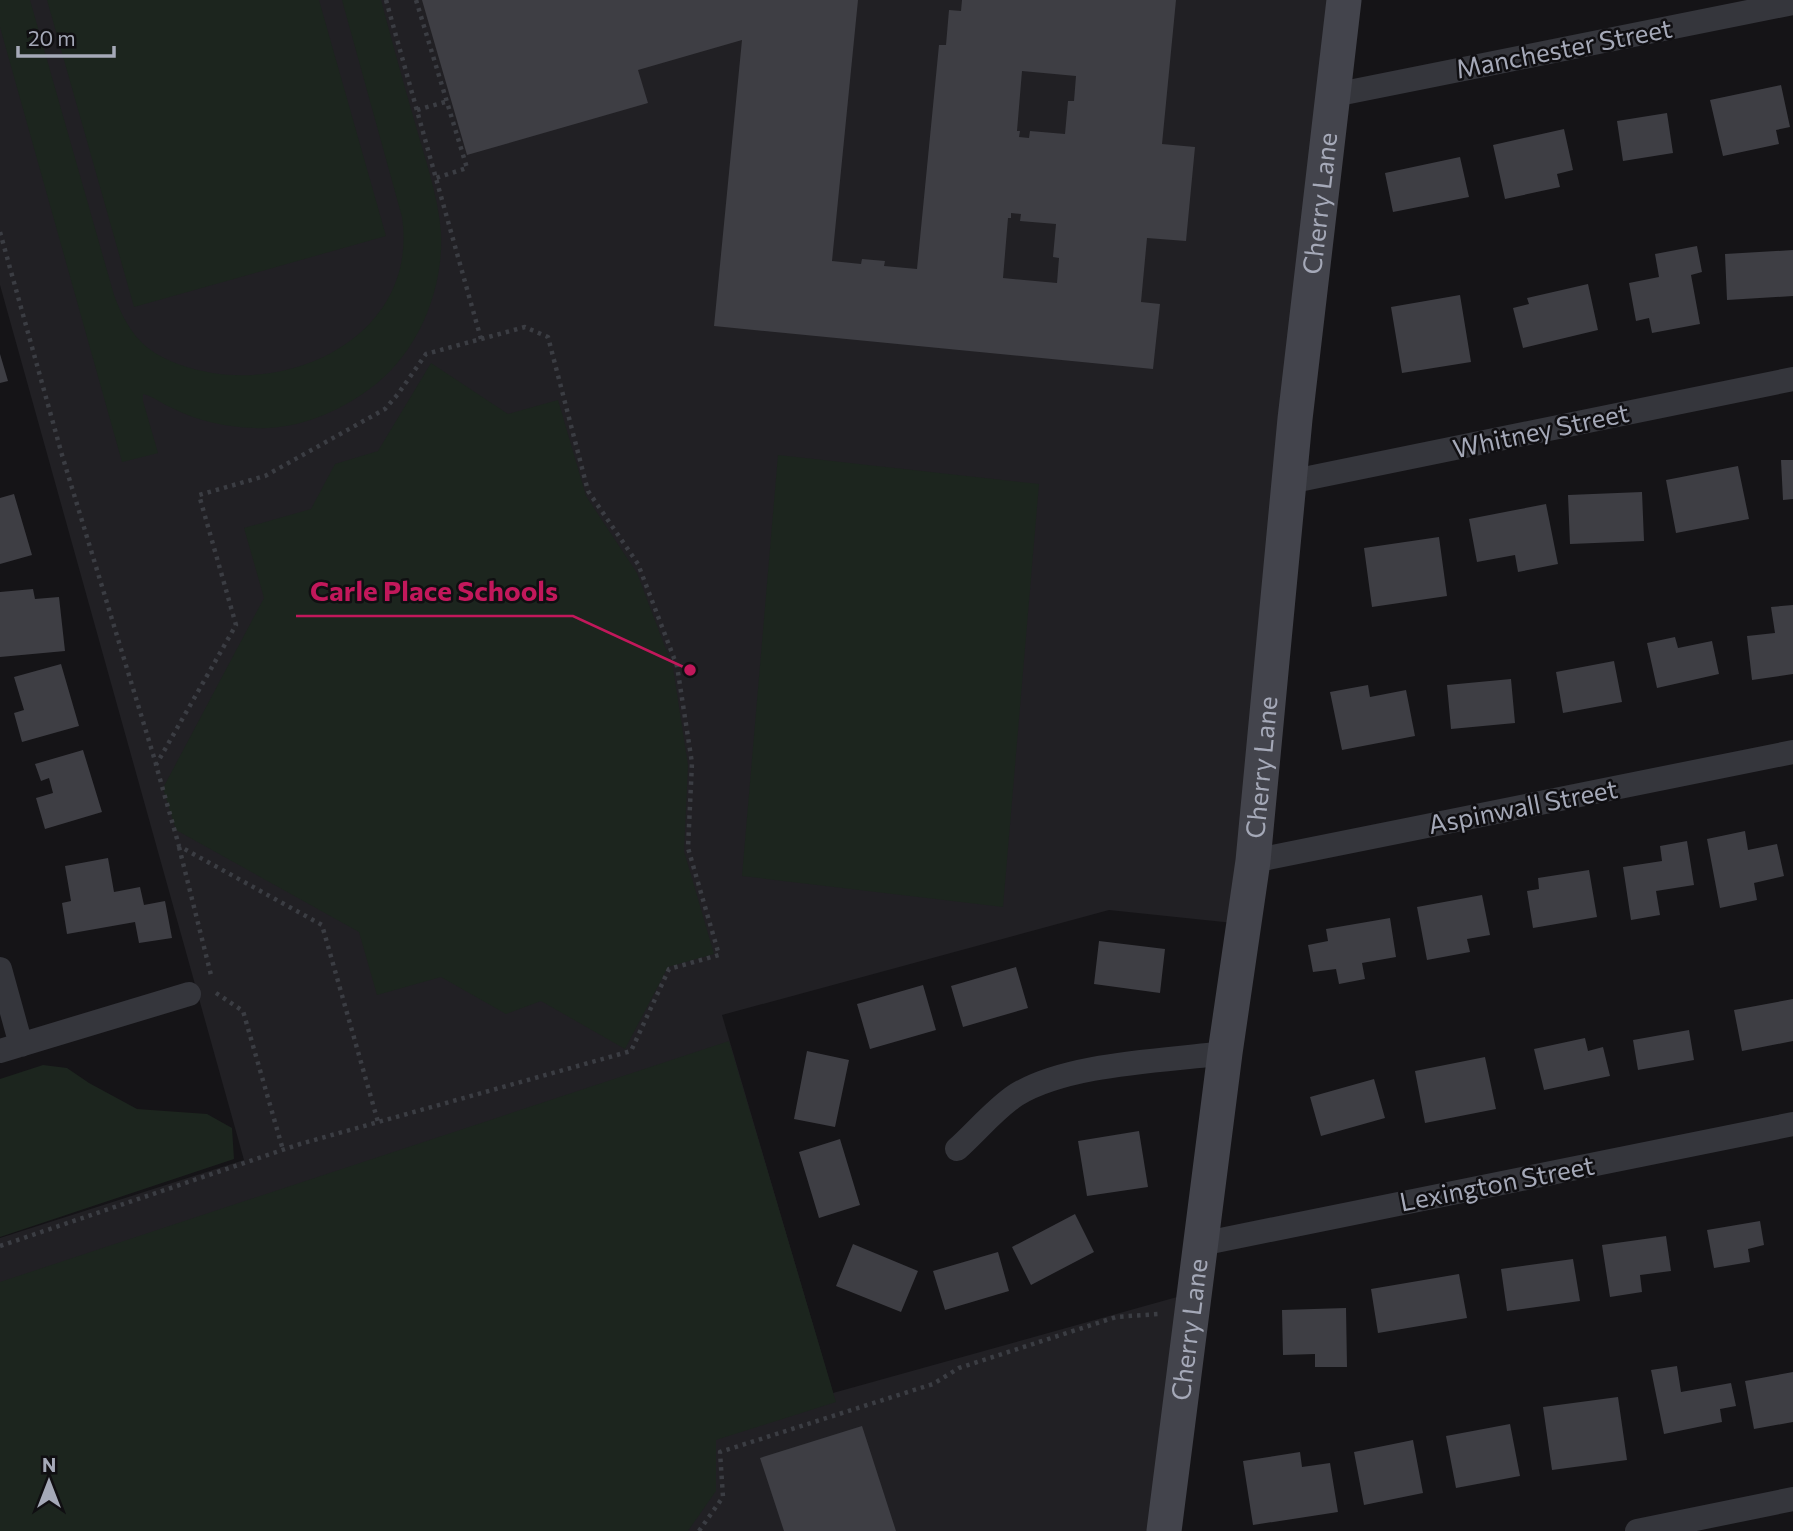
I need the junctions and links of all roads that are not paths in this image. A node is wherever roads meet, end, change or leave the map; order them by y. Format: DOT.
graph roads {
  1 [pos="1343,0"];
  2 [pos="1793,4"];
  3 [pos="1334,94"];
  4 [pos="1793,379"];
  5 [pos="1289,482"];
  6 [pos="1793,752"];
  7 [pos="1253,861"];
  8 [pos="0,969"];
  9 [pos="189,994"];
  10 [pos="11,1048"];
  11 [pos="1225,1053"];
  12 [pos="1793,1124"];
  13 [pos="957,1149"];
  14 [pos="1201,1244"];
  15 [pos="1793,1499"];
  16 [pos="1164,1531"];
  17 [pos="1637,1531"];
  1 -- 3 [label="street, Cherry Lane"];
  2 -- 3 [label="street, Manchester Street"];
  3 -- 5 [label="street, Cherry Lane"];
  4 -- 5 [label="street, Whitney Street"];
  5 -- 7 [label="street, Cherry Lane"];
  6 -- 7 [label="street, Aspinwall Street"];
  7 -- 11 [label="street, Cherry Lane"];
  8 -- 10 [label="street"];
  9 -- 10 [label="street"];
  11 -- 13 [label="street"];
  11 -- 14 [label="street, Cherry Lane"];
  12 -- 14 [label="street, Lexington Street"];
  14 -- 16 [label="street, Cherry Lane"];
  15 -- 17 [label="street"];
}
